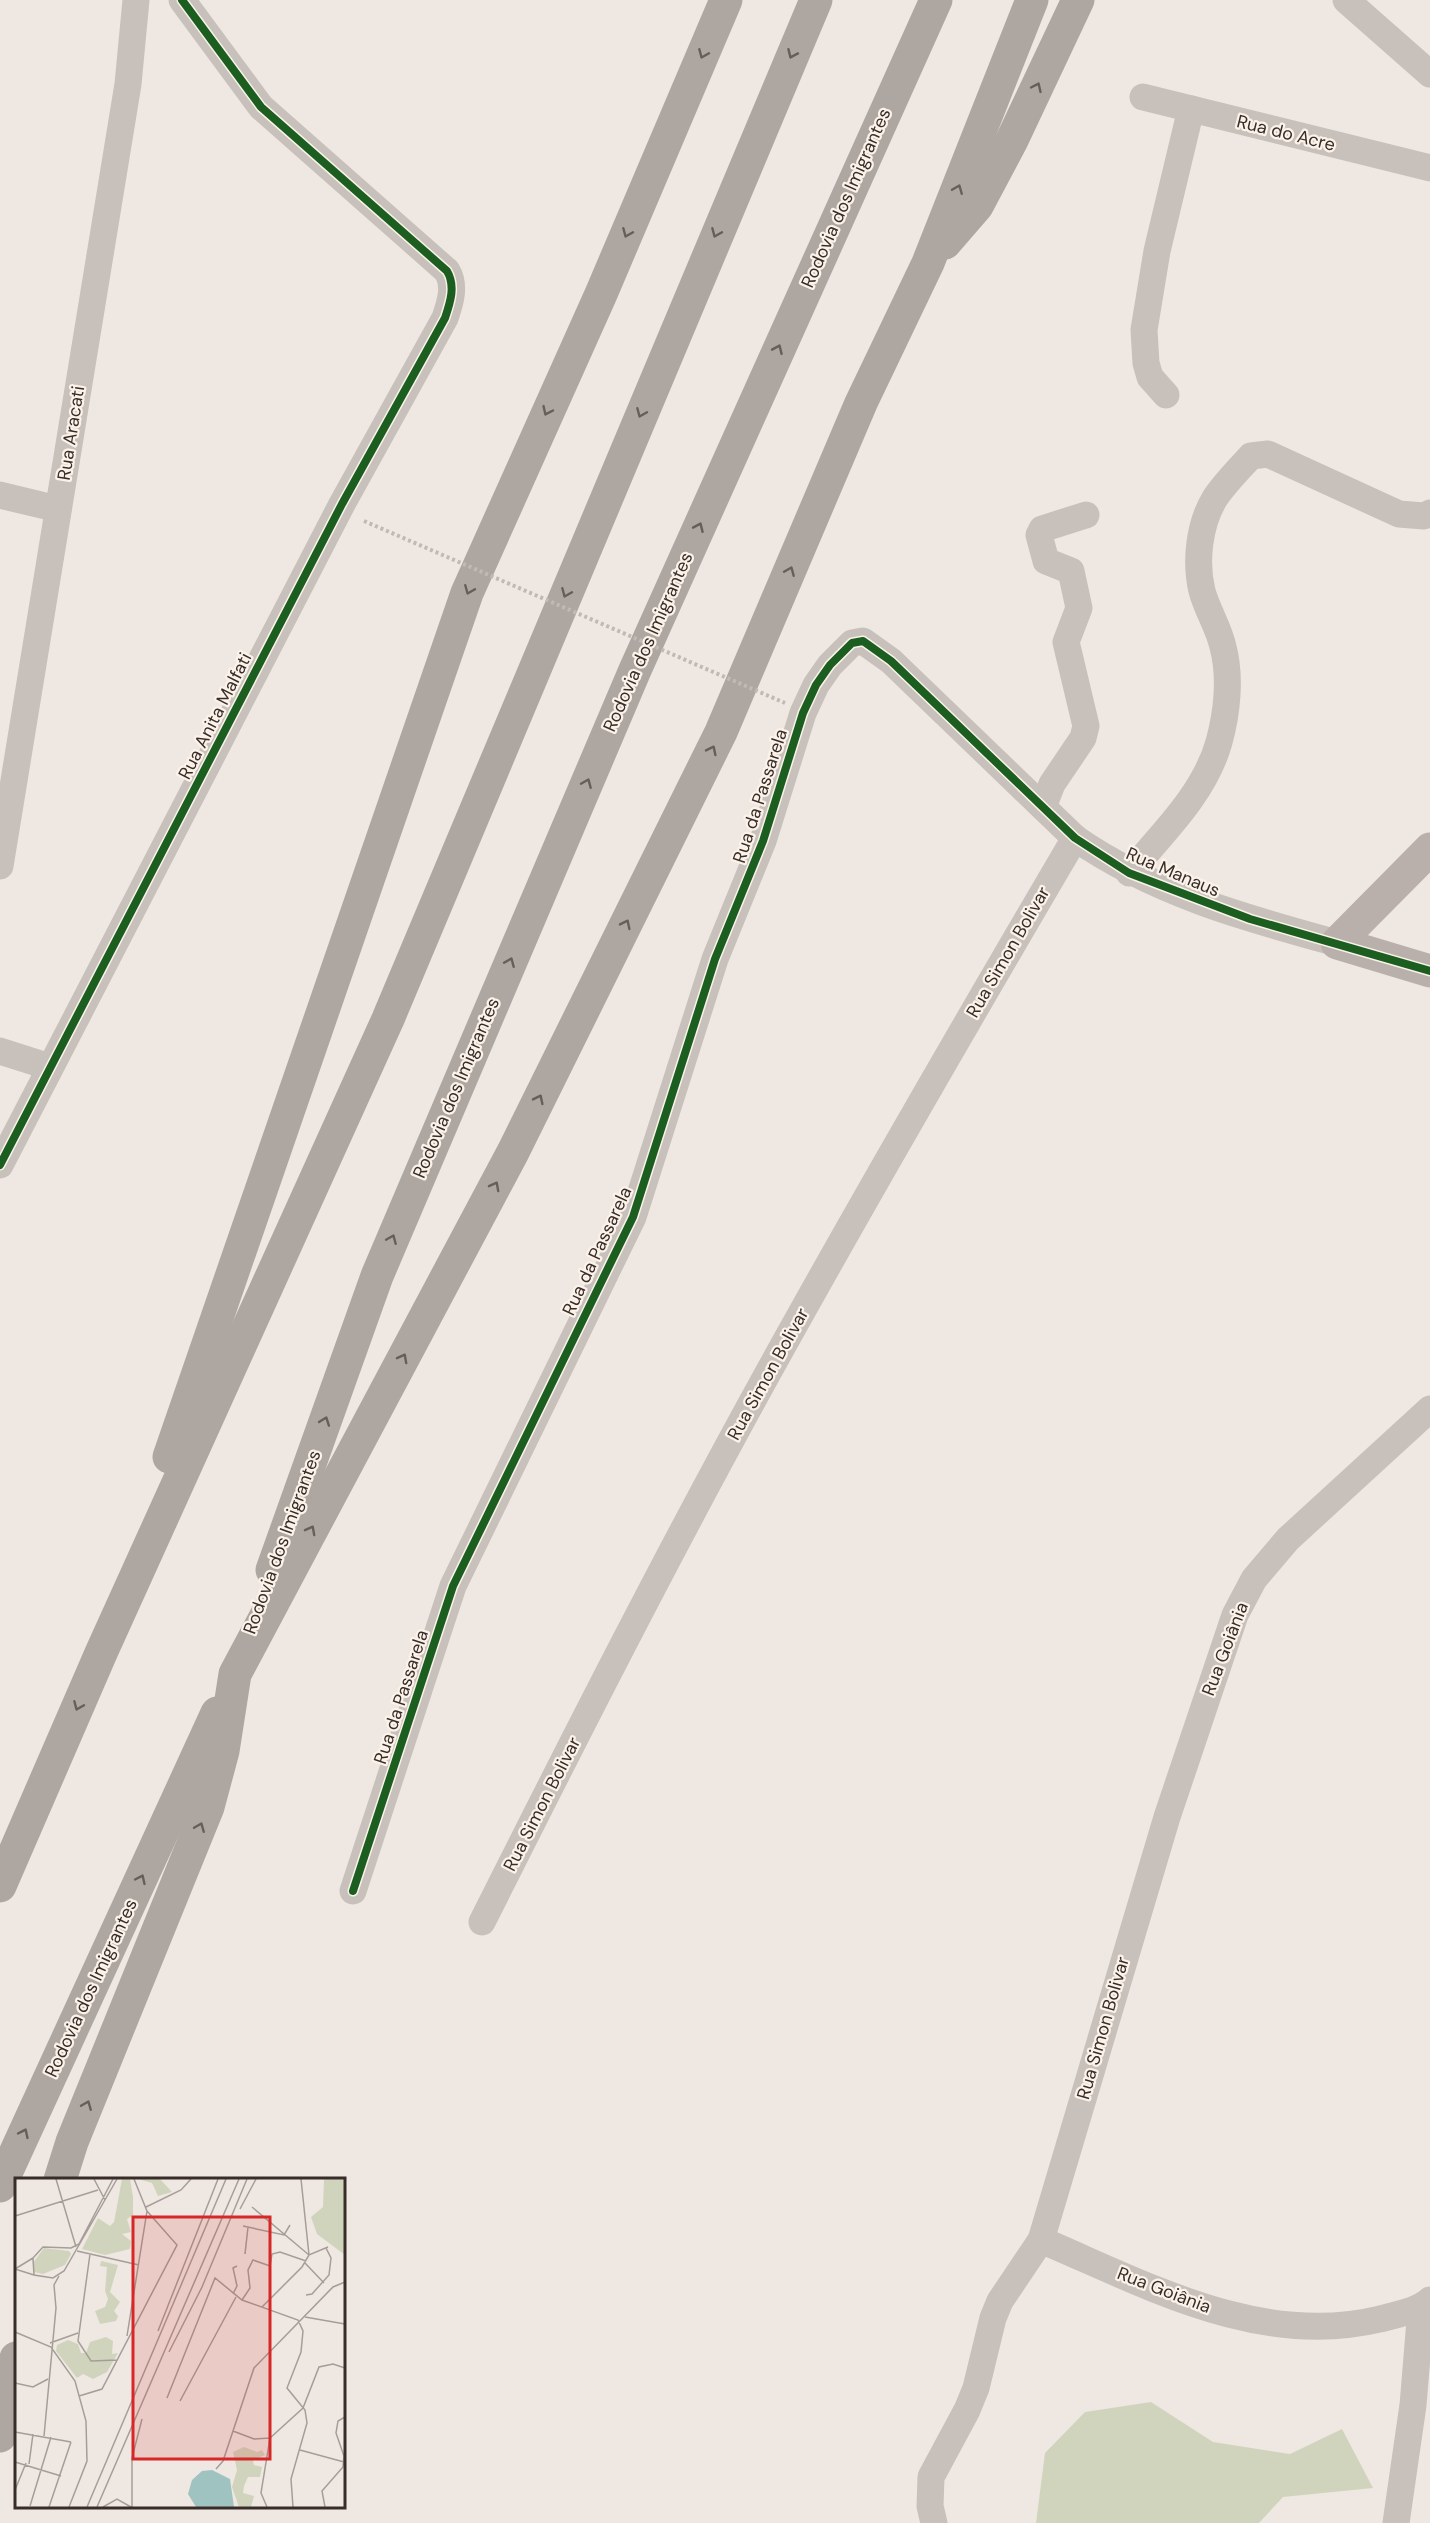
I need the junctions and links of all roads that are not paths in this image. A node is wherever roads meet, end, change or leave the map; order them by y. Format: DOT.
graph roads {
  1 [pos="136,0"];
  2 [pos="182,0"];
  3 [pos="726,0"];
  4 [pos="816,0"];
  5 [pos="936,0"];
  6 [pos="1032,0"];
  7 [pos="1078,0"];
  8 [pos="1346,0"];
  9 [pos="1430,74"];
  10 [pos="1143,98"];
  11 [pos="1191,109"];
  12 [pos="1430,168"];
  13 [pos="928,263"];
  14 [pos="1166,395"];
  15 [pos="0,495"];
  16 [pos="58,509"];
  17 [pos="1430,513"];
  18 [pos="1086,515"];
  19 [pos="871,645"];
  20 [pos="1043,807"];
  21 [pos="1075,838"];
  22 [pos="1430,849"];
  23 [pos="0,866"];
  24 [pos="1129,873"];
  25 [pos="1336,943"];
  26 [pos="1430,971"];
  27 [pos="0,1051"];
  28 [pos="51,1067"];
  29 [pos="0,1165"];
  30 [pos="1430,1409"];
  31 [pos="101,1653"];
  32 [pos="235,1674"];
  33 [pos="1167,1817"];
  34 [pos="0,1886"];
  35 [pos="353,1891"];
  36 [pos="482,1922"];
  37 [pos="61,2178"];
  38 [pos="0,2186"];
  39 [pos="1041,2240"];
  40 [pos="1425,2304"];
  41 [pos="15,2363"];
  42 [pos="0,2436"];
  43 [pos="934,2523"];
  44 [pos="1396,2523"];
  1 -- 16 [label="street, Rua Aracati"];
  2 -- 28 [label="street, Rua Anita Malfati"];
  3 -- 31 [label="highway, one-way"];
  4 -- 31 [label="highway, one-way"];
  32 -- 5 [label="highway, Rodovia dos Imigrantes, one-way"];
  13 -- 6 [label="highway, one-way"];
  13 -- 7 [label="highway, one-way"];
  8 -- 9 [label="street"];
  10 -- 11 [label="street, Rua do Acre"];
  11 -- 12 [label="street, Rua do Acre"];
  11 -- 14 [label="street"];
  32 -- 13 [label="highway, one-way"];
  15 -- 16 [label="street"];
  16 -- 23 [label="street, Rua Aracati"];
  17 -- 24 [label="street"];
  18 -- 20 [label="street"];
  19 -- 20 [label="street, Rua Manaus"];
  19 -- 35 [label="street, Rua da Passarela"];
  20 -- 21 [label="street, Rua Manaus"];
  21 -- 24 [label="street, Rua Manaus"];
  21 -- 36 [label="street, Rua Simon Bolivar"];
  22 -- 25 [label="street"];
  24 -- 25 [label="street, Rua Manaus"];
  25 -- 26 [label="street, Rua Manaus"];
  27 -- 28 [label="street"];
  28 -- 29 [label="street, Rua Anita Malfati"];
  30 -- 33 [label="street, Rua Goiânia"];
  31 -- 34 [label="highway, one-way"];
  37 -- 32 [label="highway, one-way"];
  38 -- 32 [label="highway, Rodovia dos Imigrantes, one-way"];
  33 -- 39 [label="street, Rua Simon Bolivar"];
  39 -- 40 [label="street, Rua Goiânia"];
  39 -- 43 [label="street, Rua Simon Bolivar"];
  40 -- 44 [label="street"];
  41 -- 42 [label="highway"];
}
